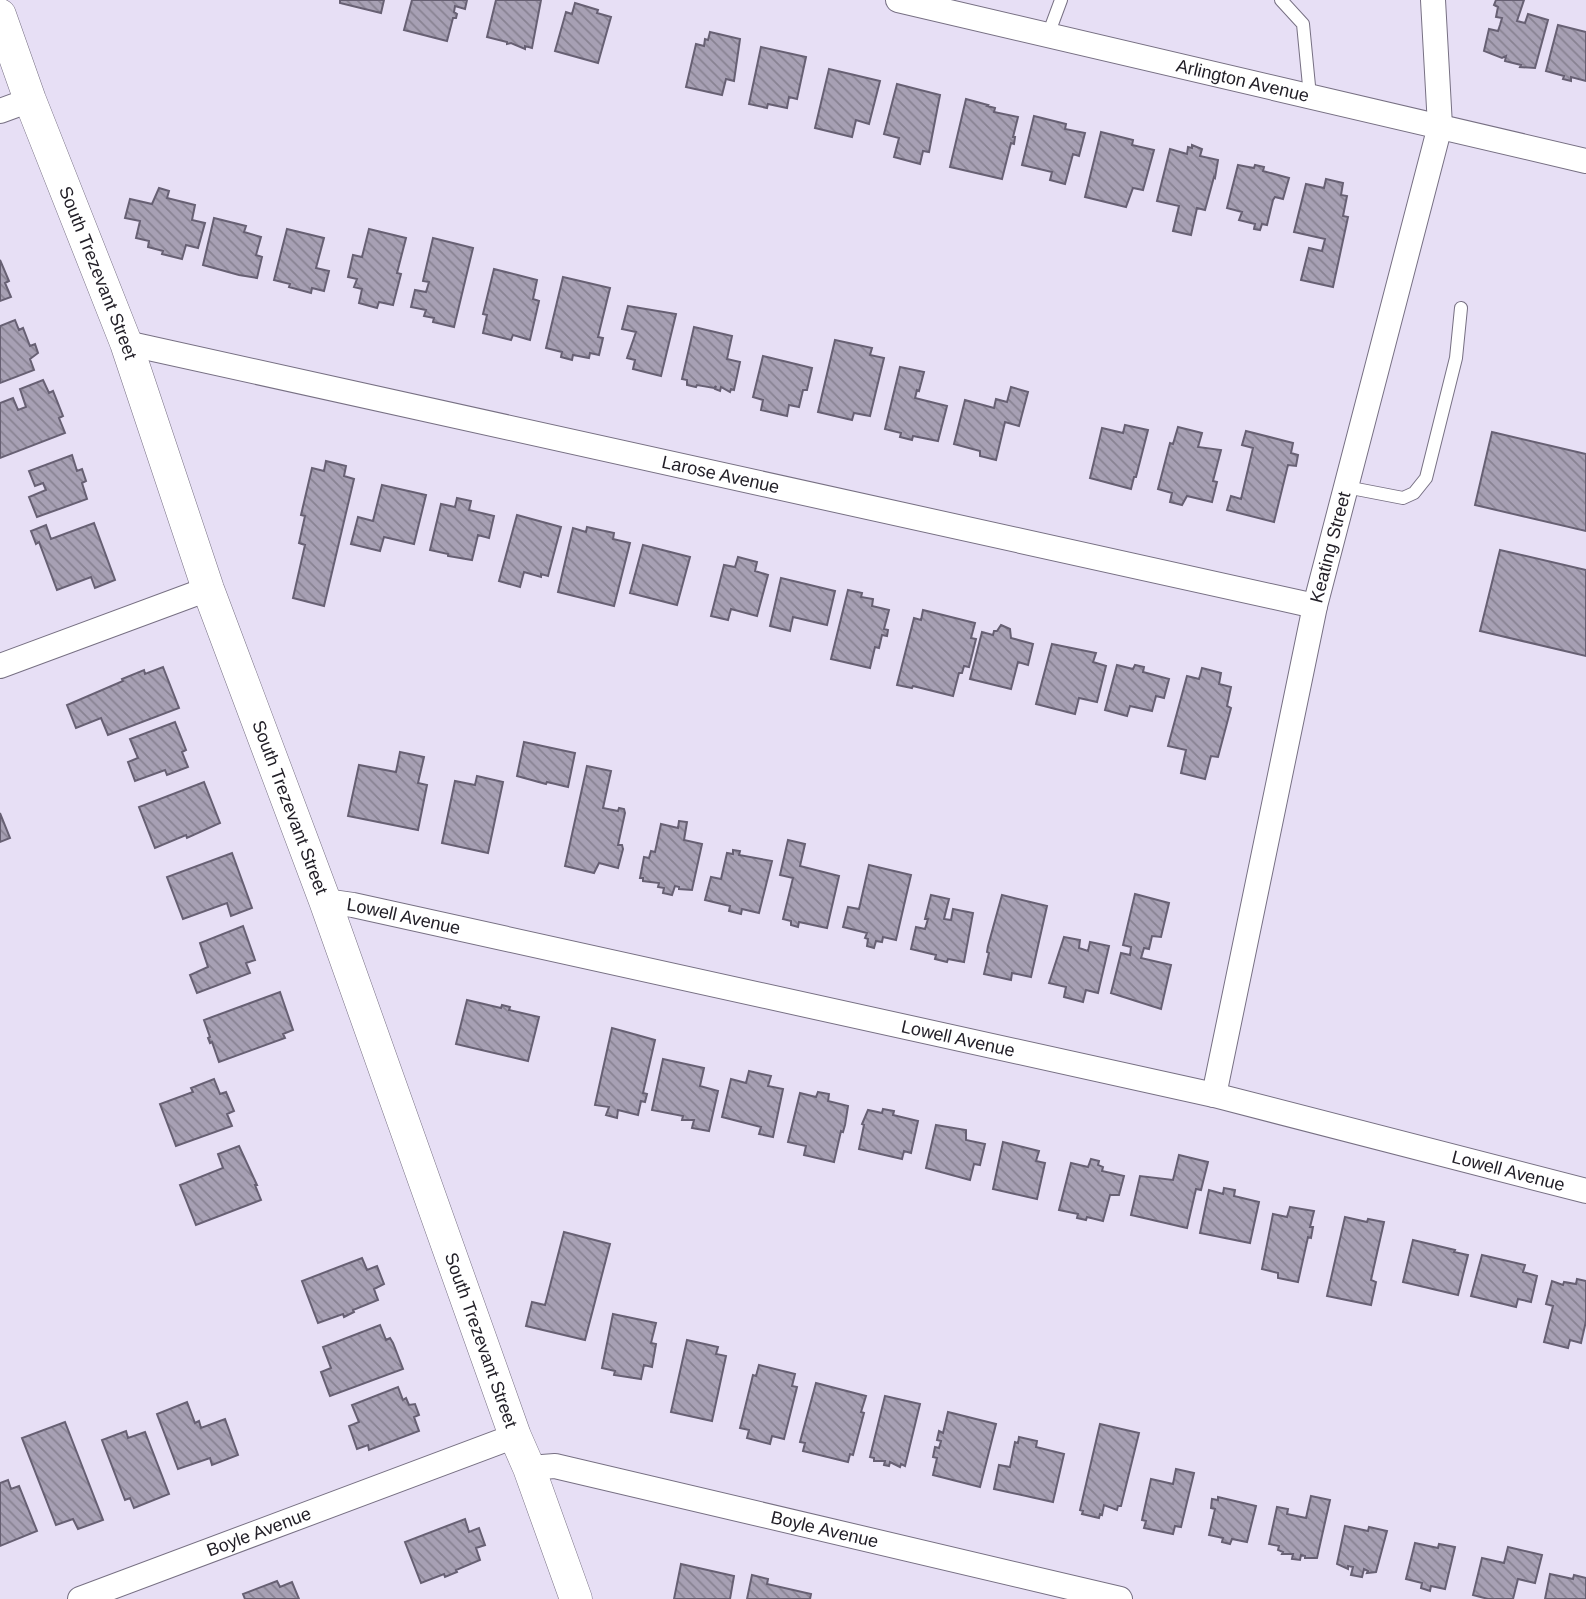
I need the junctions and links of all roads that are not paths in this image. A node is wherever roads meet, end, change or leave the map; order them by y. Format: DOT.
graph roads {
  1 [pos="898,0"];
  2 [pos="1061,0"];
  3 [pos="1281,0"];
  4 [pos="1433,0"];
  5 [pos="0,15"];
  6 [pos="1048,35"];
  7 [pos="1310,96"];
  8 [pos="30,100"];
  9 [pos="0,111"];
  10 [pos="1440,127"];
  11 [pos="1586,161"];
  12 [pos="1461,308"];
  13 [pos="126,343"];
  14 [pos="1346,487"];
  15 [pos="208,589"];
  16 [pos="1315,606"];
  17 [pos="0,666"];
  18 [pos="325,901"];
  19 [pos="1214,1096"];
  20 [pos="1586,1191"];
  21 [pos="516,1437"];
  22 [pos="529,1468"];
  23 [pos="80,1599"];
  24 [pos="576,1599"];
  25 [pos="1120,1599"];
  1 -- 6 [label="street, Arlington Avenue"];
  2 -- 6 [label="lane"];
  3 -- 7 [label="lane"];
  4 -- 10 [label="street, Keating Street"];
  5 -- 8 [label="street, South Trezevant Street"];
  6 -- 7 [label="street, Arlington Avenue"];
  7 -- 10 [label="street, Arlington Avenue"];
  8 -- 9 [label="street"];
  8 -- 13 [label="street, South Trezevant Street"];
  10 -- 11 [label="street, Arlington Avenue"];
  10 -- 14 [label="street, Keating Street"];
  12 -- 14 [label="lane"];
  13 -- 15 [label="street, South Trezevant Street"];
  13 -- 16 [label="street, Larose Avenue"];
  14 -- 16 [label="street, Keating Street"];
  15 -- 17 [label="street"];
  15 -- 18 [label="street, South Trezevant Street"];
  16 -- 19 [label="street, Keating Street"];
  18 -- 19 [label="street, Lowell Avenue"];
  18 -- 21 [label="street, South Trezevant Street"];
  19 -- 20 [label="street, Lowell Avenue"];
  21 -- 22 [label="street, South Trezevant Street"];
  21 -- 23 [label="street, Boyle Avenue"];
  22 -- 24 [label="street, South Trezevant Street"];
  22 -- 25 [label="street, Boyle Avenue"];
}
